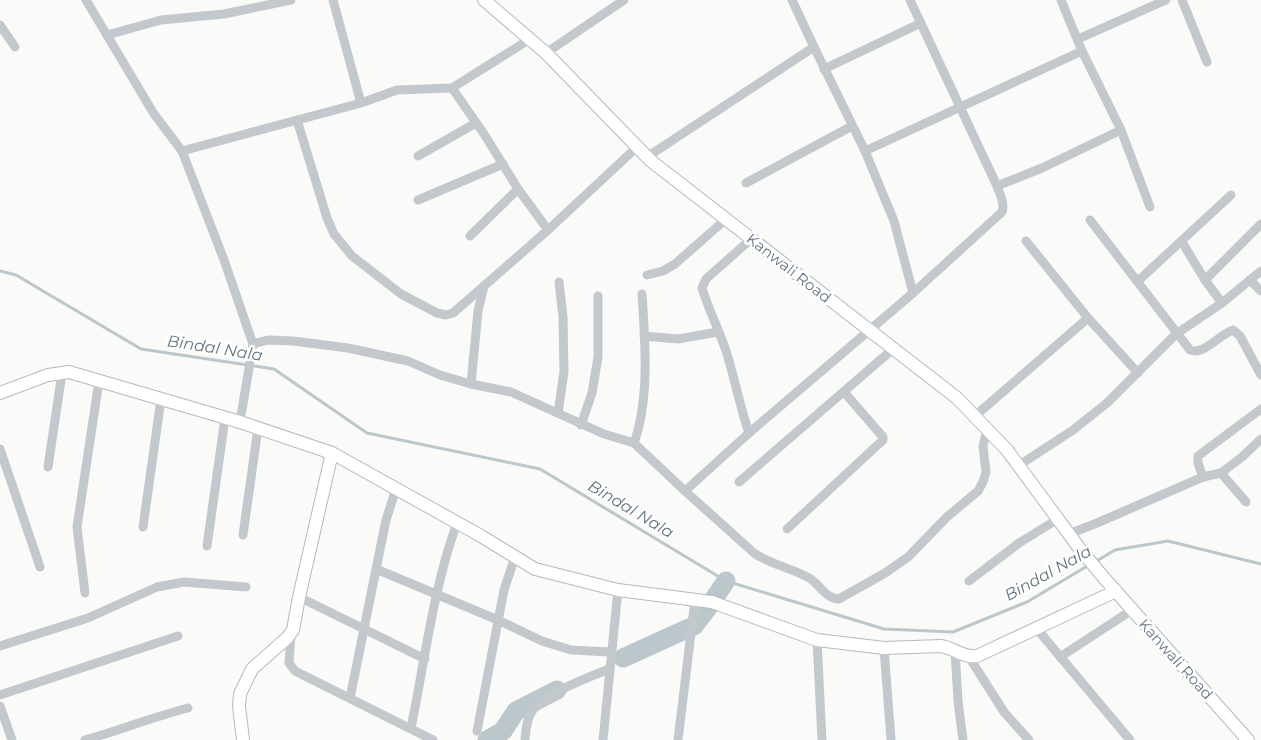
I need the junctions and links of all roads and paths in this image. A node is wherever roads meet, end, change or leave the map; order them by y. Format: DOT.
graph roads {
  1 [pos="86,0"];
  2 [pos="292,0"];
  3 [pos="333,0"];
  4 [pos="484,0"];
  5 [pos="624,0"];
  6 [pos="792,0"];
  7 [pos="910,0"];
  8 [pos="1061,0"];
  9 [pos="1166,0"];
  10 [pos="1182,0"];
  11 [pos="922,23"];
  12 [pos="0,25"];
  13 [pos="107,36"];
  14 [pos="530,39"];
  15 [pos="1078,39"];
  16 [pos="814,47"];
  17 [pos="14,48"];
  18 [pos="1082,51"];
  19 [pos="546,54"];
  20 [pos="1207,62"];
  21 [pos="824,69"];
  22 [pos="452,88"];
  23 [pos="361,103"];
  24 [pos="961,107"];
  25 [pos="297,120"];
  26 [pos="476,123"];
  27 [pos="852,126"];
  28 [pos="1121,130"];
  29 [pos="637,147"];
  30 [pos="182,151"];
  31 [pos="865,151"];
  32 [pos="418,156"];
  33 [pos="647,157"];
  34 [pos="503,164"];
  35 [pos="746,183"];
  36 [pos="997,186"];
  37 [pos="518,189"];
  38 [pos="1231,195"];
  39 [pos="418,200"];
  40 [pos="1150,207"];
  41 [pos="726,219"];
  42 [pos="1090,220"];
  43 [pos="1261,224"];
  44 [pos="548,230"];
  45 [pos="470,236"];
  46 [pos="751,239"];
  47 [pos="1026,241"];
  48 [pos="1182,242"];
  49 [pos="1261,271"];
  50 [pos="647,276"];
  51 [pos="1205,280"];
  52 [pos="1250,280"];
  53 [pos="1138,281"];
  54 [pos="559,282"];
  55 [pos="484,286"];
  56 [pos="1261,291"];
  57 [pos="913,293"];
  58 [pos="642,294"];
  59 [pos="598,296"];
  60 [pos="1222,303"];
  61 [pos="1088,318"];
  62 [pos="869,330"];
  63 [pos="718,332"];
  64 [pos="1176,334"];
  65 [pos="644,336"];
  66 [pos="253,347"];
  67 [pos="893,349"];
  68 [pos="62,373"];
  69 [pos="1138,373"];
  70 [pos="1261,375"];
  71 [pos="99,381"];
  72 [pos="471,384"];
  73 [pos="0,392"];
  74 [pos="844,392"];
  75 [pos="161,399"];
  76 [pos="1261,409"];
  77 [pos="558,413"];
  78 [pos="975,416"];
  79 [pos="226,418"];
  80 [pos="240,422"];
  81 [pos="581,425"];
  82 [pos="258,428"];
  83 [pos="987,430"];
  84 [pos="749,433"];
  85 [pos="1261,439"];
  86 [pos="634,443"];
  87 [pos="0,449"];
  88 [pos="332,453"];
  89 [pos="48,466"];
  90 [pos="1018,466"];
  91 [pos="1221,473"];
  92 [pos="1203,477"];
  93 [pos="739,482"];
  94 [pos="396,489"];
  95 [pos="685,491"];
  96 [pos="1246,502"];
  97 [pos="1058,519"];
  98 [pos="457,523"];
  99 [pos="143,527"];
  100 [pos="786,529"];
  101 [pos="1069,534"];
  102 [pos="243,535"];
  103 [pos="206,546"];
  104 [pos="515,557"];
  105 [pos="40,567"];
  106 [pos="376,569"];
  107 [pos="969,581"];
  108 [pos="246,587"];
  109 [pos="618,590"];
  110 [pos="1116,591"];
  111 [pos="85,593"];
  112 [pos="437,595"];
  113 [pos="299,597"];
  114 [pos="695,600"];
  115 [pos="1132,610"];
  116 [pos="498,620"];
  117 [pos="363,629"];
  118 [pos="1036,629"];
  119 [pos="291,634"];
  120 [pos="178,636"];
  121 [pos="816,640"];
  122 [pos="0,646"];
  123 [pos="884,648"];
  124 [pos="954,650"];
  125 [pos="610,652"];
  126 [pos="969,657"];
  127 [pos="1060,657"];
  128 [pos="425,659"];
  129 [pos="609,669"];
  130 [pos="0,695"];
  131 [pos="350,698"];
  132 [pos="0,706"];
  133 [pos="188,708"];
  134 [pos="411,728"];
  135 [pos="477,730"];
  136 [pos="12,740"];
  137 [pos="85,740"];
  138 [pos="243,740"];
  139 [pos="433,740"];
  140 [pos="525,740"];
  141 [pos="602,740"];
  142 [pos="678,740"];
  143 [pos="822,740"];
  144 [pos="891,740"];
  145 [pos="963,740"];
  146 [pos="1029,740"];
  147 [pos="1130,740"];
  148 [pos="1248,740"];
  1 -- 13 [label="street"];
  2 -- 13 [label="street"];
  3 -- 23 [label="street"];
  4 -- 14 [label="street, Kanwali Road"];
  5 -- 19 [label="street"];
  6 -- 16 [label="street"];
  7 -- 11 [label="street"];
  8 -- 15 [label="street"];
  9 -- 15 [label="street"];
  10 -- 20 [label="street"];
  11 -- 21 [label="street"];
  11 -- 24 [label="street"];
  12 -- 17 [label="street"];
  13 -- 30 [label="street"];
  14 -- 19 [label="street, Kanwali Road"];
  14 -- 22 [label="street"];
  15 -- 18 [label="street"];
  16 -- 21 [label="street"];
  16 -- 33 [label="street"];
  18 -- 24 [label="street"];
  18 -- 28 [label="street"];
  19 -- 29 [label="street, Kanwali Road"];
  21 -- 27 [label="street"];
  22 -- 23 [label="street"];
  22 -- 26 [label="street"];
  23 -- 25 [label="street"];
  24 -- 31 [label="street"];
  24 -- 36 [label="street"];
  25 -- 30 [label="street"];
  25 -- 55 [label="street"];
  26 -- 32 [label="street"];
  26 -- 34 [label="street"];
  27 -- 31 [label="street"];
  27 -- 35 [label="street"];
  28 -- 36 [label="street"];
  28 -- 40 [label="street"];
  29 -- 33 [label="street, Kanwali Road"];
  29 -- 44 [label="street"];
  30 -- 66 [label="street"];
  31 -- 57 [label="street"];
  33 -- 41 [label="street, Kanwali Road"];
  34 -- 37 [label="street"];
  34 -- 39 [label="street"];
  36 -- 57 [label="street"];
  37 -- 44 [label="street"];
  37 -- 45 [label="street"];
  38 -- 48 [label="street"];
  41 -- 46 [label="street, Kanwali Road"];
  41 -- 50 [label="street"];
  42 -- 53 [label="street"];
  43 -- 51 [label="street"];
  44 -- 55 [label="street"];
  46 -- 62 [label="street, Kanwali Road"];
  46 -- 63 [label="street"];
  47 -- 61 [label="street"];
  48 -- 51 [label="street"];
  48 -- 53 [label="street"];
  49 -- 52 [label="street"];
  51 -- 60 [label="street"];
  52 -- 56 [label="street"];
  52 -- 60 [label="street"];
  53 -- 64 [label="street"];
  54 -- 77 [label="street"];
  55 -- 72 [label="street"];
  57 -- 62 [label="street"];
  58 -- 65 [label="street"];
  59 -- 81 [label="street"];
  60 -- 64 [label="street"];
  61 -- 69 [label="street"];
  61 -- 78 [label="street"];
  62 -- 67 [label="street, Kanwali Road"];
  62 -- 84 [label="street"];
  63 -- 65 [label="street"];
  63 -- 84 [label="street"];
  64 -- 69 [label="street"];
  64 -- 70 [label="street"];
  65 -- 86 [label="street"];
  66 -- 72 [label="street"];
  66 -- 80 [label="street"];
  67 -- 74 [label="street"];
  67 -- 78 [label="street, Kanwali Road"];
  68 -- 71 [label="street"];
  68 -- 73 [label="street"];
  68 -- 89 [label="street"];
  69 -- 90 [label="street"];
  71 -- 75 [label="street"];
  71 -- 111 [label="street"];
  72 -- 77 [label="street"];
  74 -- 93 [label="street"];
  74 -- 100 [label="street"];
  75 -- 79 [label="street"];
  75 -- 99 [label="street"];
  76 -- 92 [label="street"];
  77 -- 81 [label="street"];
  78 -- 83 [label="street, Kanwali Road"];
  79 -- 80 [label="street"];
  79 -- 103 [label="street"];
  80 -- 82 [label="street"];
  81 -- 86 [label="street"];
  82 -- 88 [label="street"];
  82 -- 102 [label="street"];
  83 -- 90 [label="street, Kanwali Road"];
  83 -- 95 [label="street"];
  84 -- 95 [label="street"];
  85 -- 91 [label="street"];
  86 -- 95 [label="street"];
  87 -- 105 [label="street"];
  88 -- 94 [label="street"];
  88 -- 113 [label="street"];
  90 -- 97 [label="street, Kanwali Road"];
  91 -- 92 [label="street"];
  91 -- 96 [label="street"];
  92 -- 101 [label="street"];
  94 -- 98 [label="street"];
  94 -- 106 [label="street"];
  97 -- 101 [label="street, Kanwali Road"];
  97 -- 107 [label="street"];
  98 -- 104 [label="street"];
  98 -- 112 [label="street"];
  101 -- 110 [label="street, Kanwali Road"];
  104 -- 109 [label="street"];
  104 -- 116 [label="street"];
  106 -- 112 [label="street"];
  106 -- 117 [label="street"];
  108 -- 122 [label="street"];
  109 -- 114 [label="street"];
  109 -- 125 [label="street"];
  110 -- 115 [label="street, Kanwali Road"];
  110 -- 118 [label="street"];
  112 -- 116 [label="street"];
  112 -- 128 [label="street"];
  113 -- 117 [label="street"];
  113 -- 119 [label="street"];
  114 -- 121 [label="street"];
  114 -- 142 [label="street"];
  115 -- 127 [label="street"];
  115 -- 148 [label="street, Kanwali Road"];
  116 -- 125 [label="street"];
  116 -- 135 [label="street"];
  117 -- 128 [label="street"];
  117 -- 131 [label="street"];
  118 -- 126 [label="street"];
  118 -- 127 [label="street"];
  119 -- 131 [label="street"];
  119 -- 138 [label="street"];
  120 -- 130 [label="street"];
  121 -- 123 [label="street"];
  121 -- 143 [label="street"];
  123 -- 124 [label="street"];
  123 -- 144 [label="street"];
  124 -- 126 [label="street"];
  124 -- 145 [label="street"];
  125 -- 129 [label="street"];
  126 -- 146 [label="street"];
  127 -- 147 [label="street"];
  128 -- 134 [label="street"];
  129 -- 140 [label="street"];
  129 -- 141 [label="street"];
  131 -- 134 [label="street"];
  132 -- 136 [label="street"];
  133 -- 137 [label="street"];
  134 -- 139 [label="street"];
}
